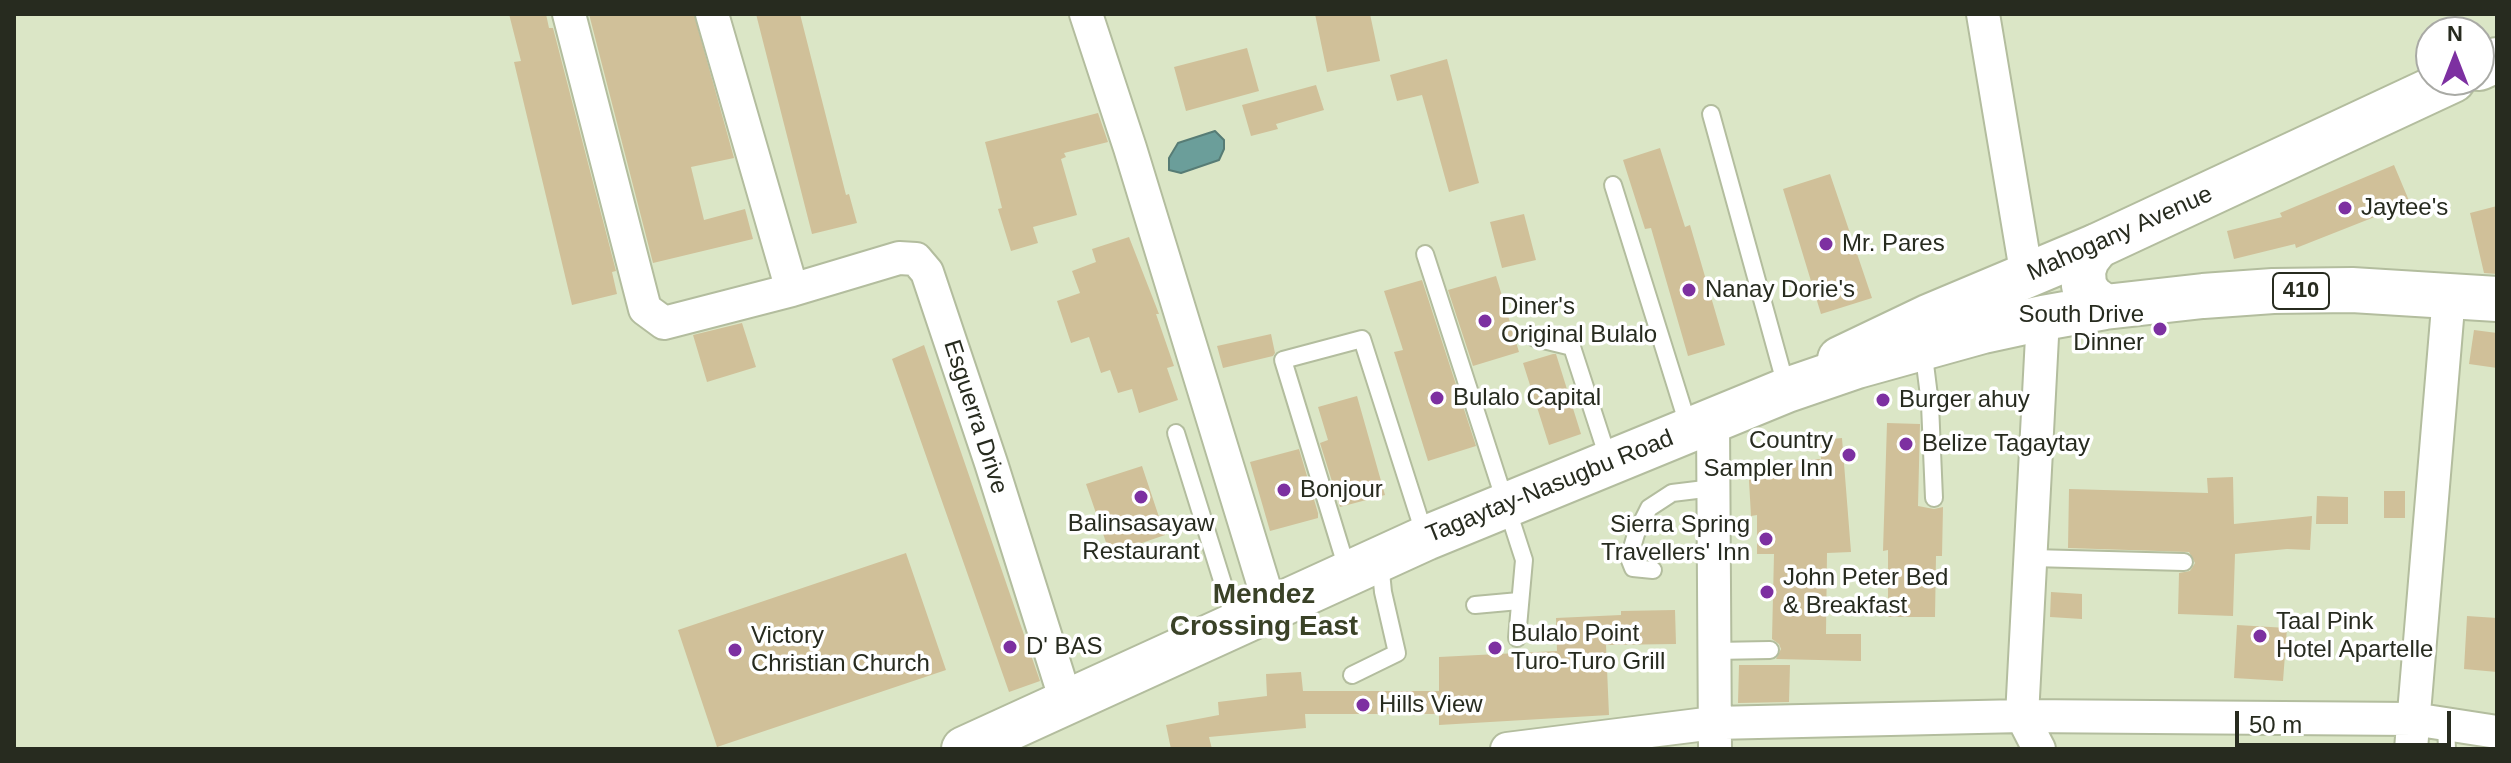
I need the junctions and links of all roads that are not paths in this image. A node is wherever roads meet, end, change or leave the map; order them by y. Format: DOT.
graph roads {
  1 [pos="569,14"];
  2 [pos="712,14"];
  3 [pos="1086,14"];
  4 [pos="1983,14"];
  5 [pos="2419,96"];
  6 [pos="1711,114"];
  7 [pos="1613,185"];
  8 [pos="2097,246"];
  9 [pos="1425,254"];
  10 [pos="2027,277"];
  11 [pos="792,290"];
  12 [pos="2449,295"];
  13 [pos="2497,299"];
  14 [pos="2105,307"];
  15 [pos="2043,318"];
  16 [pos="1535,338"];
  17 [pos="1923,347"];
  18 [pos="1787,390"];
  19 [pos="1701,425"];
  20 [pos="1176,433"];
  21 [pos="1610,463"];
  22 [pos="1713,488"];
  23 [pos="1934,498"];
  24 [pos="1505,505"];
  25 [pos="1426,538"];
  26 [pos="2032,558"];
  27 [pos="2184,562"];
  28 [pos="1364,565"];
  29 [pos="1653,570"];
  30 [pos="1519,601"];
  31 [pos="1475,605"];
  32 [pos="1253,617"];
  33 [pos="1517,638"];
  34 [pos="1770,650"];
  35 [pos="1714,651"];
  36 [pos="1352,675"];
  37 [pos="1066,701"];
  38 [pos="2022,716"];
  39 [pos="2497,732"];
  40 [pos="2412,734"];
  41 [pos="1714,736"];
  42 [pos="2447,737"];
  43 [pos="988,744"];
  44 [pos="1507,749"];
  45 [pos="2039,749"];
  1 -- 11 [label="street, Esguerra Drive"];
  2 -- 11 [label="street"];
  3 -- 32 [label="street"];
  4 -- 10 [label="street"];
  5 -- 8 [label="main road, Mahogany Avenue"];
  6 -- 18 [label="lane"];
  7 -- 19 [label="lane"];
  8 -- 10 [label="main road, Mahogany Avenue"];
  8 -- 14 [label="main road"];
  9 -- 24 [label="lane"];
  10 -- 18 [label="main road, Mahogany Avenue"];
  11 -- 37 [label="street, Esguerra Drive"];
  12 -- 13 [label="main road, Tagaytay-Nasugbu Road / 410"];
  12 -- 14 [label="main road, Tagaytay-Nasugbu Road / 410"];
  12 -- 40 [label="street"];
  14 -- 15 [label="main road, Tagaytay-Nasugbu Road / 410"];
  15 -- 17 [label="main road, Tagaytay-Nasugbu Road / 410"];
  15 -- 26 [label="street"];
  16 -- 21 [label="lane"];
  17 -- 18 [label="main road, Tagaytay-Nasugbu Road / 410"];
  17 -- 23 [label="lane"];
  18 -- 19 [label="main road, Tagaytay-Nasugbu Road / 410"];
  19 -- 21 [label="main road, Tagaytay-Nasugbu Road / 410"];
  19 -- 22 [label="street"];
  20 -- 32 [label="lane"];
  21 -- 24 [label="main road, Tagaytay-Nasugbu Road / 410"];
  22 -- 29 [label="lane"];
  22 -- 35 [label="street"];
  24 -- 25 [label="main road, Tagaytay-Nasugbu Road / 410"];
  24 -- 30 [label="lane"];
  25 -- 28 [label="main road, Tagaytay-Nasugbu Road / 410"];
  25 -- 28 [label="lane"];
  26 -- 27 [label="lane"];
  26 -- 38 [label="street"];
  28 -- 32 [label="main road, Tagaytay-Nasugbu Road / 410"];
  28 -- 36 [label="lane"];
  30 -- 31 [label="lane"];
  30 -- 33 [label="lane"];
  32 -- 37 [label="main road, Tagaytay-Nasugbu Road / 410"];
  34 -- 35 [label="lane"];
  35 -- 41 [label="street"];
  37 -- 43 [label="main road, Tagaytay-Nasugbu Road / 410"];
  38 -- 40 [label="street"];
  38 -- 41 [label="street"];
  38 -- 45 [label="street"];
  39 -- 42 [label="street"];
  40 -- 42 [label="street"];
  41 -- 44 [label="street"];
}
